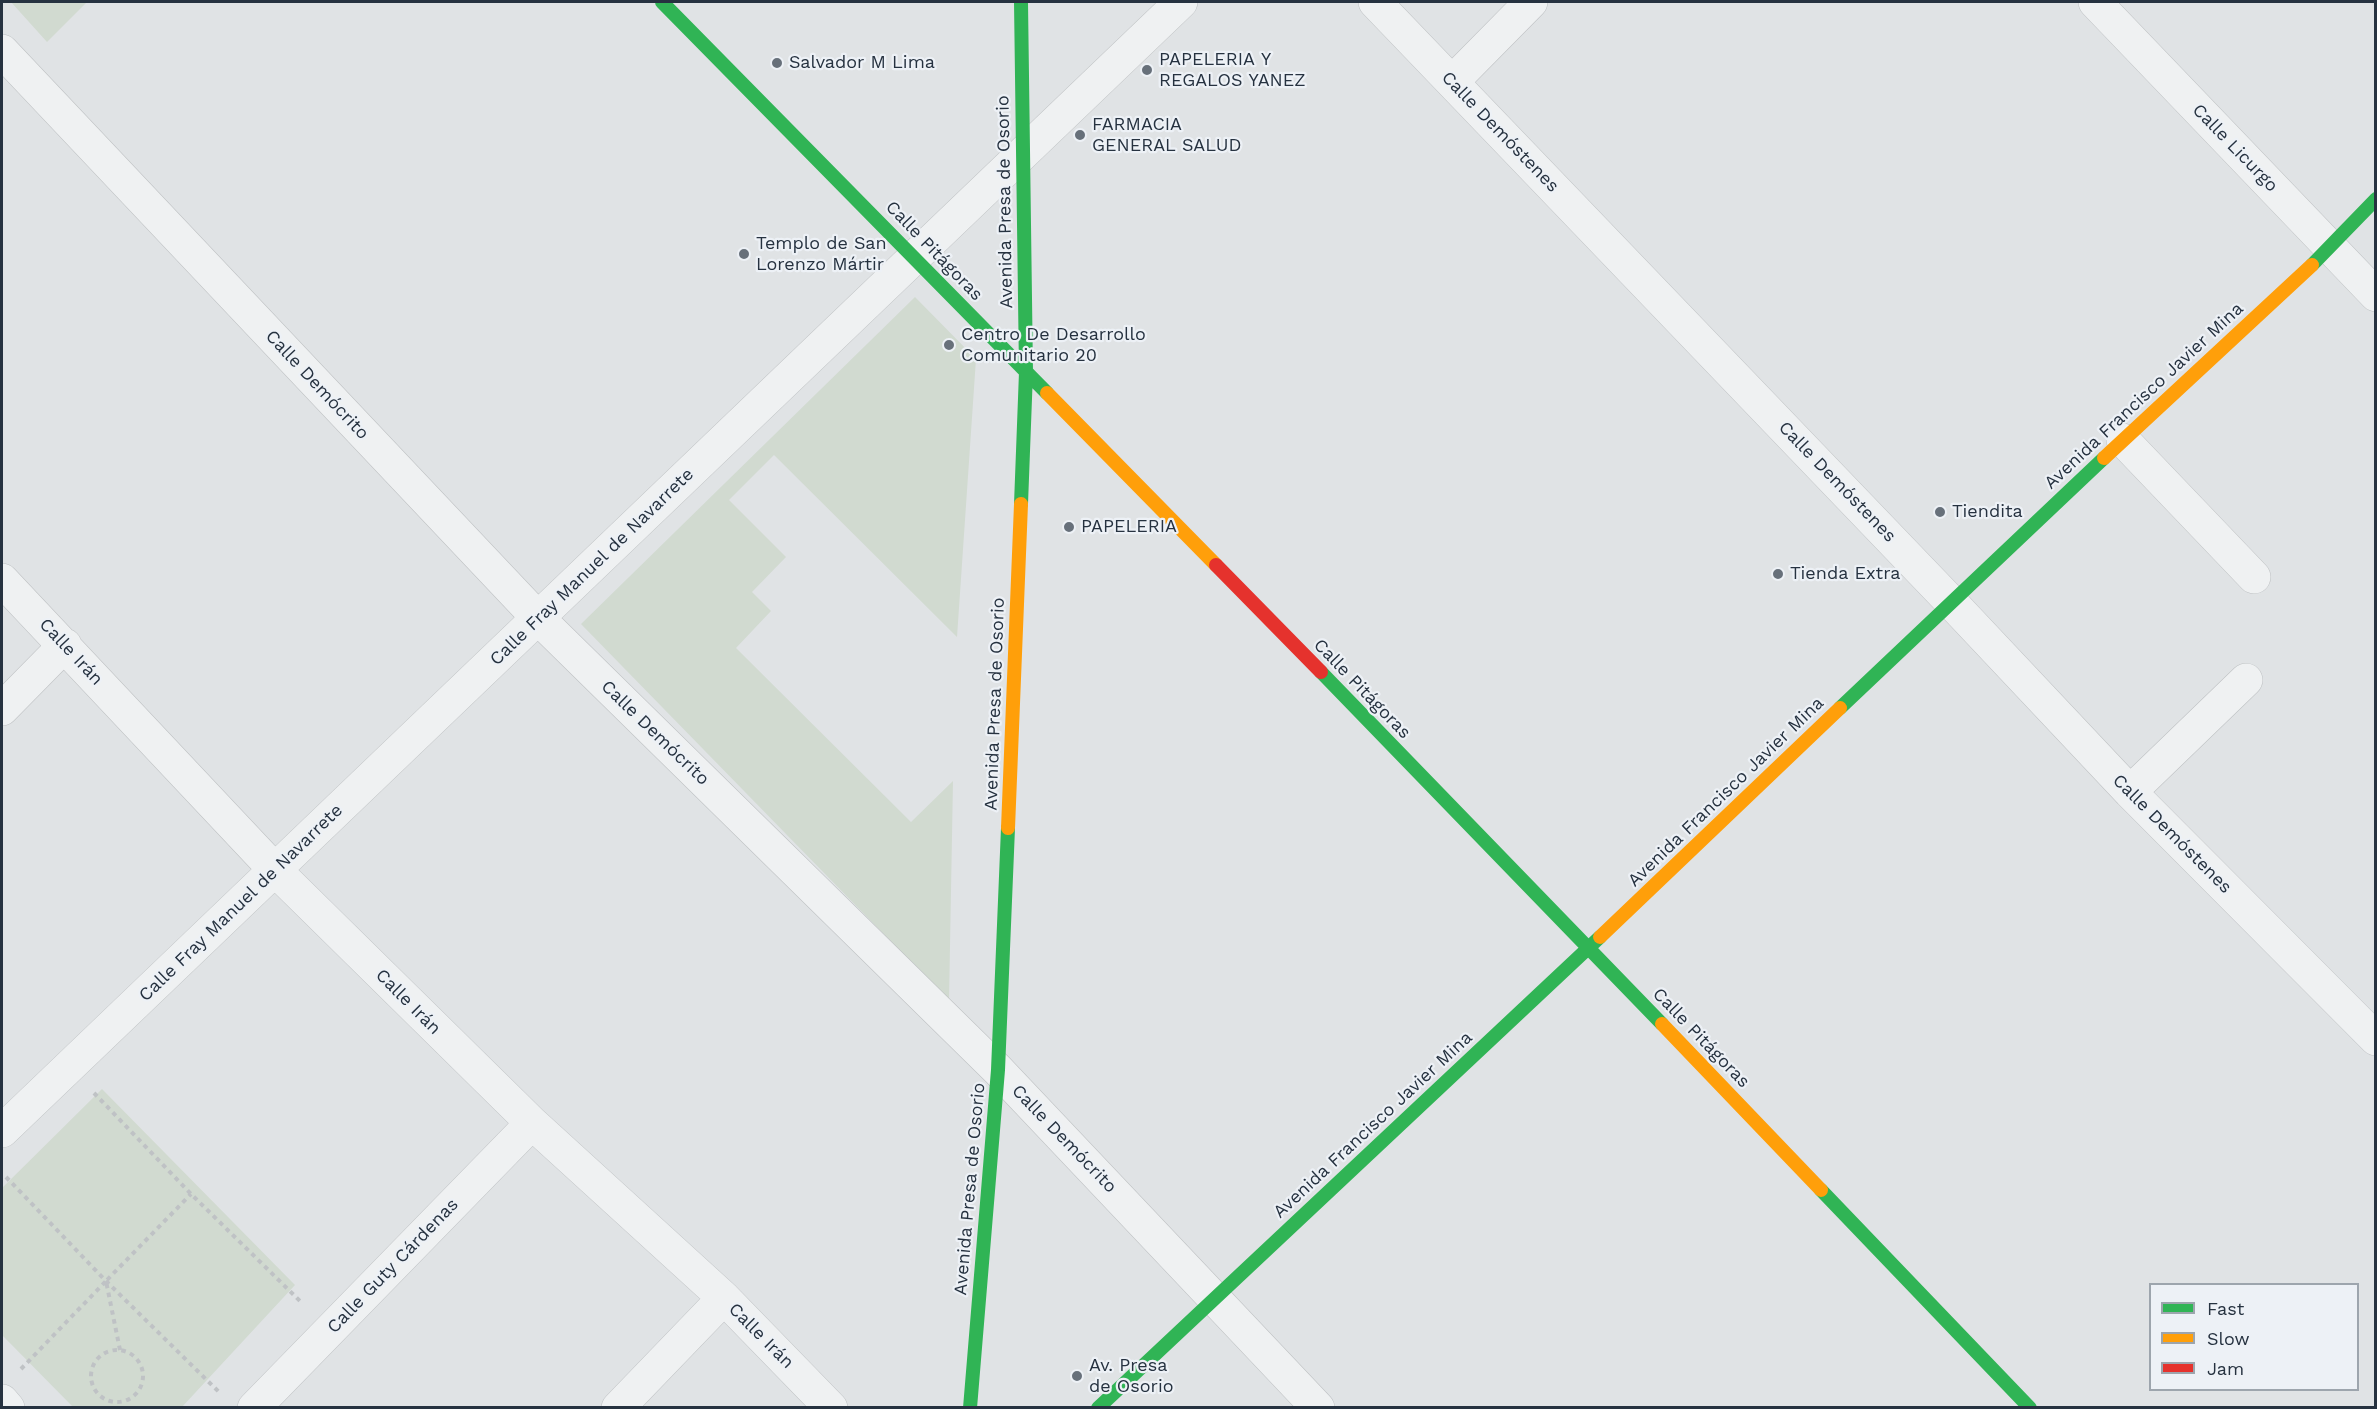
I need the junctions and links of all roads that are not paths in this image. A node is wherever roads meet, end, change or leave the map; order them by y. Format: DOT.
graph roads {
  1 [pos="662,2"];
  2 [pos="1021,2"];
  3 [pos="1181,2"];
  4 [pos="1375,2"];
  5 [pos="1531,2"];
  6 [pos="2095,2"];
  7 [pos="2,51"];
  8 [pos="1452,82"];
  9 [pos="1022,152"];
  10 [pos="2376,199"];
  11 [pos="2330,248"];
  12 [pos="915,257"];
  13 [pos="2376,295"];
  14 [pos="1026,372"];
  15 [pos="2123,440"];
  16 [pos="2254,577"];
  17 [pos="2,580"];
  18 [pos="1951,602"];
  19 [pos="538,618"];
  20 [pos="65,645"];
  21 [pos="2246,680"];
  22 [pos="2,709"];
  23 [pos="2130,792"];
  24 [pos="275,870"];
  25 [pos="1589,947"];
  26 [pos="2376,1039"];
  27 [pos="998,1070"];
  28 [pos="532,1124"];
  29 [pos="2,1131"];
  30 [pos="724,1298"];
  31 [pos="1215,1298"];
  32 [pos="2,1401"];
  33 [pos="241,1403"];
  34 [pos="8,1407"];
  35 [pos="618,1407"];
  36 [pos="831,1407"];
  37 [pos="970,1407"];
  38 [pos="1098,1407"];
  39 [pos="1318,1407"];
  40 [pos="2030,1407"];
  1 -- 12 [label="street, Calle Pitágoras"];
  2 -- 9 [label="street, Avenida Presa de Osorio"];
  3 -- 9 [label="street, Calle Fray Manuel de Navarrete"];
  4 -- 8 [label="street, Calle Demóstenes"];
  5 -- 8 [label="street"];
  6 -- 11 [label="street, Calle Licurgo"];
  7 -- 19 [label="street, Calle Demócrito"];
  8 -- 18 [label="street, Calle Demóstenes"];
  9 -- 12 [label="street, Calle Fray Manuel de Navarrete"];
  9 -- 14 [label="street, Avenida Presa de Osorio"];
  10 -- 11 [label="street, Avenida Francisco Javier Mina"];
  11 -- 13 [label="street, Calle Licurgo"];
  11 -- 15 [label="street, Avenida Francisco Javier Mina"];
  12 -- 14 [label="street, Calle Pitágoras"];
  12 -- 19 [label="street, Calle Fray Manuel de Navarrete"];
  14 -- 25 [label="street, Calle Pitágoras"];
  14 -- 27 [label="street, Avenida Presa de Osorio"];
  15 -- 16 [label="street"];
  15 -- 18 [label="street, Avenida Francisco Javier Mina"];
  17 -- 20 [label="street, Calle Irán"];
  18 -- 23 [label="street, Calle Demóstenes"];
  18 -- 25 [label="street, Avenida Francisco Javier Mina"];
  19 -- 24 [label="street, Calle Fray Manuel de Navarrete"];
  19 -- 27 [label="street, Calle Demócrito"];
  20 -- 22 [label="street"];
  20 -- 24 [label="street, Calle Irán"];
  21 -- 23 [label="street"];
  23 -- 26 [label="street, Calle Demóstenes"];
  24 -- 28 [label="street, Calle Irán"];
  24 -- 29 [label="street, Calle Fray Manuel de Navarrete"];
  25 -- 31 [label="street, Avenida Francisco Javier Mina"];
  25 -- 40 [label="street, Calle Pitágoras"];
  27 -- 31 [label="street, Calle Demócrito"];
  27 -- 37 [label="street, Avenida Presa de Osorio"];
  28 -- 30 [label="street, Calle Irán"];
  28 -- 33 [label="street, Calle Guty Cárdenas"];
  30 -- 35 [label="street"];
  30 -- 36 [label="street, Calle Irán"];
  31 -- 38 [label="street, Avenida Francisco Javier Mina"];
  31 -- 39 [label="street, Calle Demócrito"];
  32 -- 34 [label="street"];
}
